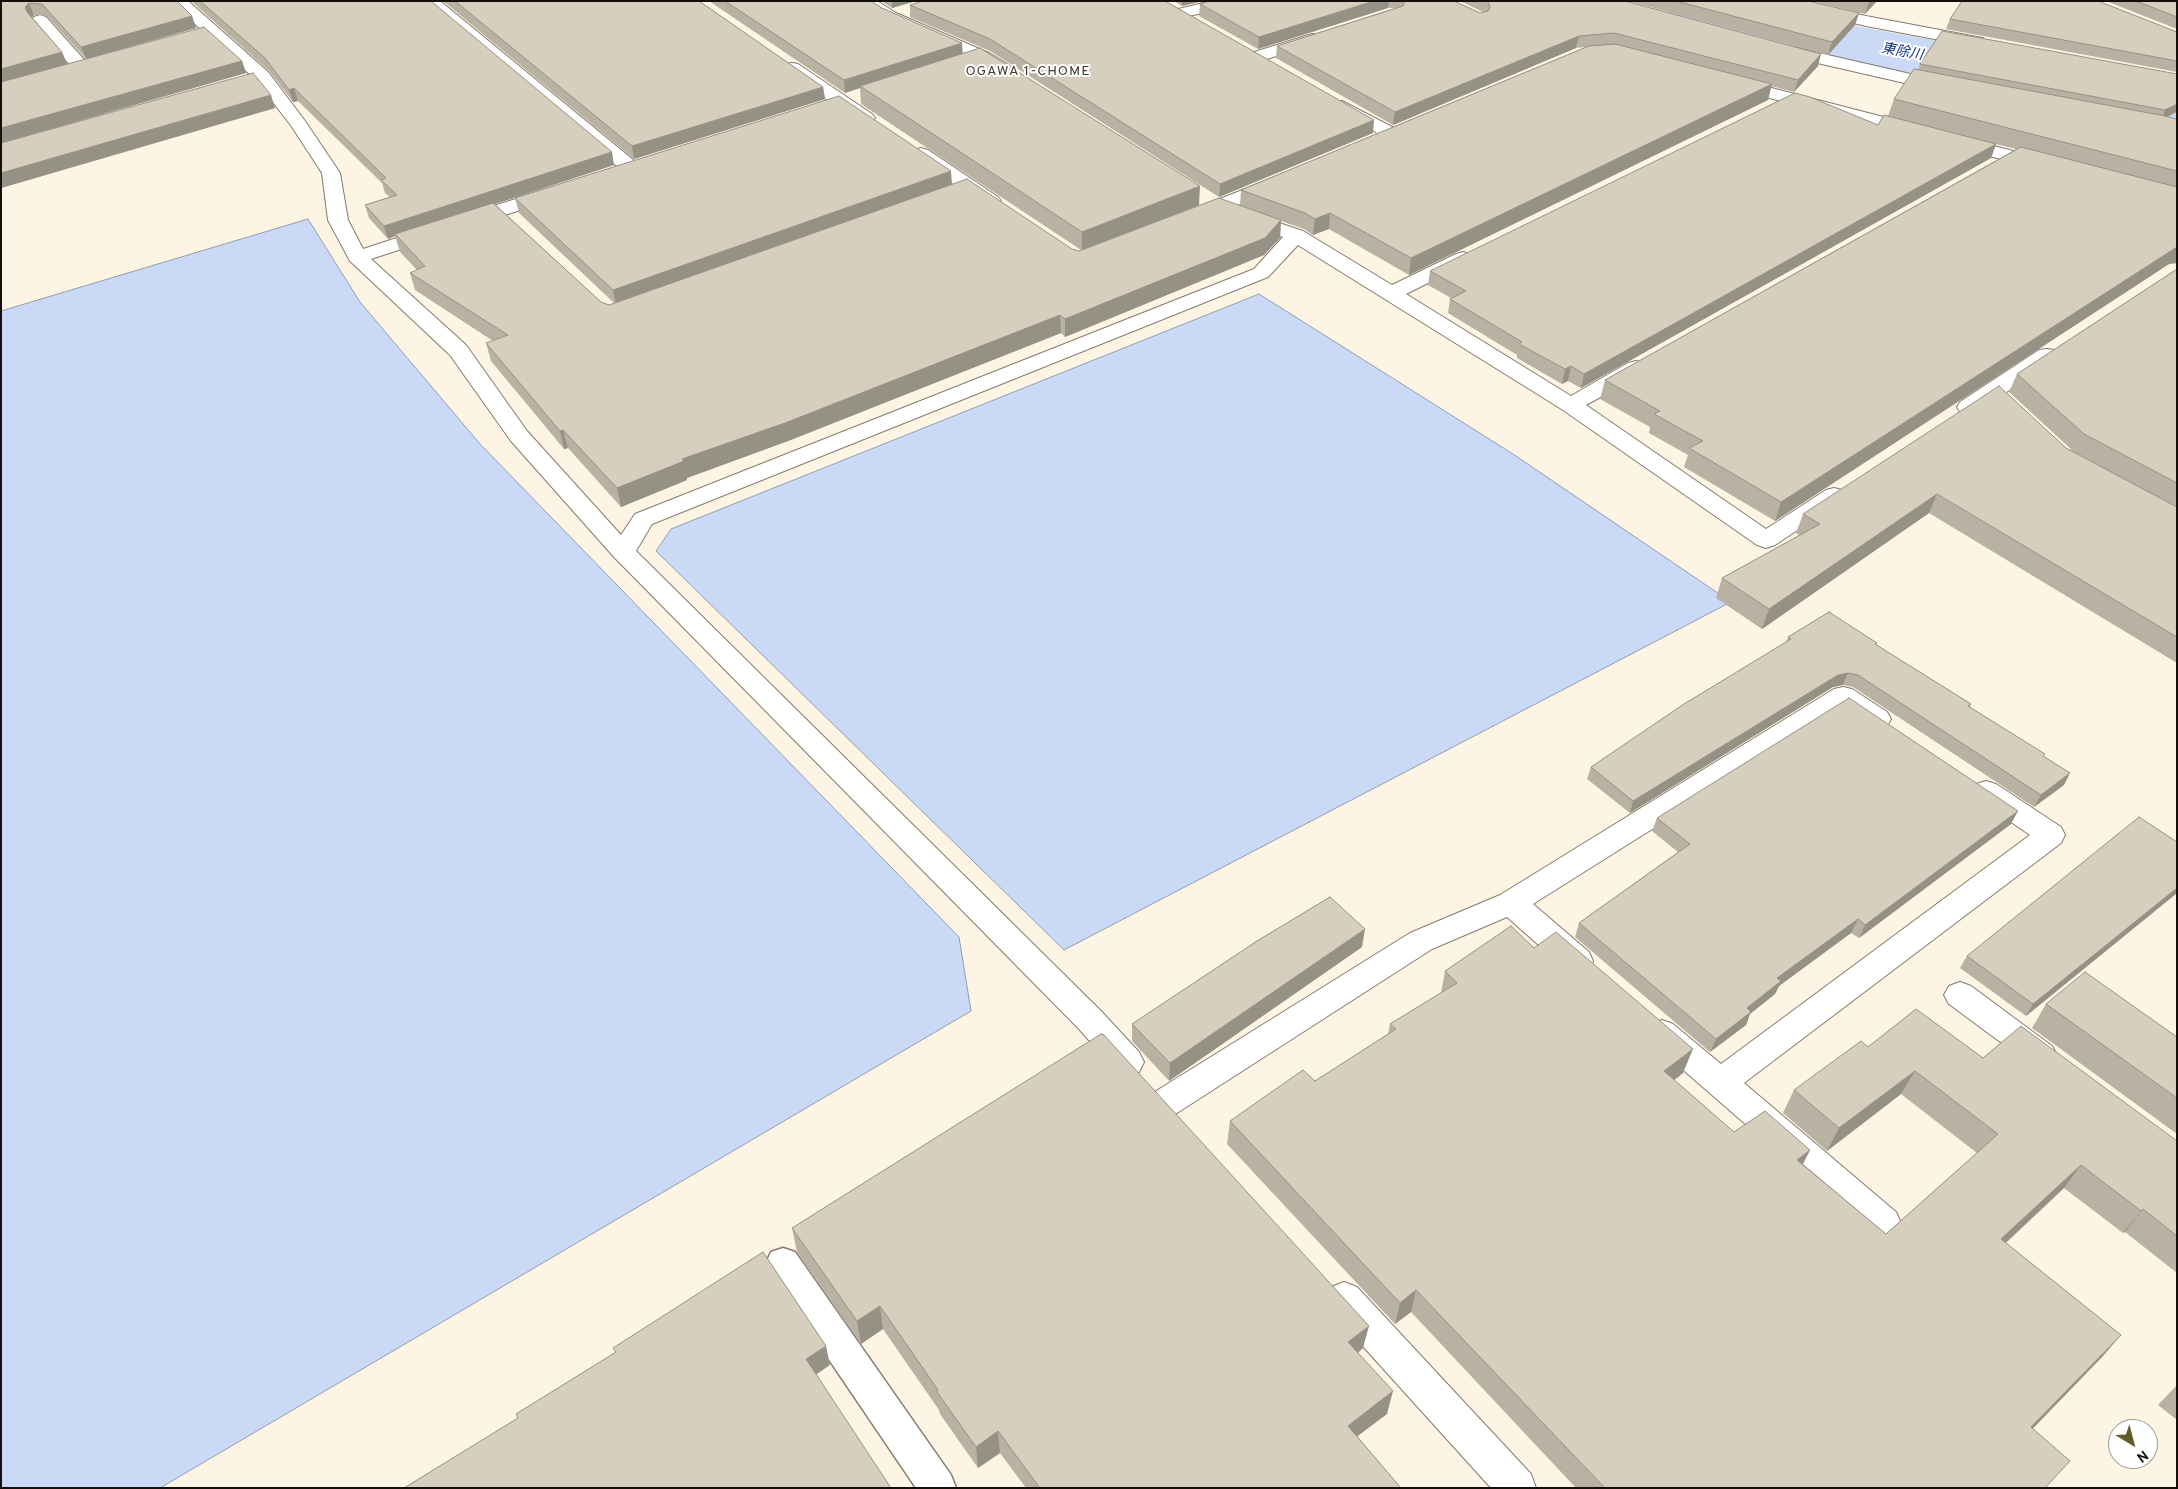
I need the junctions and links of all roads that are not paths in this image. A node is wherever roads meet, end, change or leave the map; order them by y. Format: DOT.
graph roads {
  1 [pos="178,1"];
  2 [pos="430,1"];
  3 [pos="866,1"];
  4 [pos="1236,1"];
  5 [pos="1780,1"];
  6 [pos="1862,1"];
  7 [pos="916,9"];
  8 [pos="890,16"];
  9 [pos="1851,18"];
  10 [pos="40,20"];
  11 [pos="1197,23"];
  12 [pos="212,31"];
  13 [pos="1330,34"];
  14 [pos="194,36"];
  15 [pos="1992,44"];
  16 [pos="1769,46"];
  17 [pos="1240,48"];
  18 [pos="776,57"];
  19 [pos="983,57"];
  20 [pos="1257,57"];
  21 [pos="101,63"];
  22 [pos="955,66"];
  23 [pos="1274,67"];
  24 [pos="82,68"];
  25 [pos="64,73"];
  26 [pos="262,76"];
  27 [pos="1016,78"];
  28 [pos="1715,79"];
  29 [pos="243,81"];
  30 [pos="1963,91"];
  31 [pos="861,95"];
  32 [pos="1324,96"];
  33 [pos="1790,98"];
  34 [pos="842,101"];
  35 [pos="824,107"];
  36 [pos="1764,111"];
  37 [pos="1410,126"];
  38 [pos="882,128"];
  39 [pos="1392,134"];
  40 [pos="1373,141"];
  41 [pos="906,144"];
  42 [pos="2012,156"];
  43 [pos="650,162"];
  44 [pos="631,168"];
  45 [pos="2057,168"];
  46 [pos="1986,170"];
  47 [pos="613,174"];
  48 [pos="1291,176"];
  49 [pos="970,187"];
  50 [pos="566,189"];
  51 [pos="951,194"];
  52 [pos="1209,201"];
  53 [pos="1002,208"];
  54 [pos="1181,221"];
  55 [pos="1296,235"];
  56 [pos="1480,250"];
  57 [pos="357,257"];
  58 [pos="1392,293"];
  59 [pos="2065,343"];
  60 [pos="1649,361"];
  61 [pos="1571,405"];
  62 [pos="1952,417"];
  63 [pos="1855,481"];
  64 [pos="623,552"];
  65 [pos="1901,735"];
  66 [pos="1968,779"];
  67 [pos="1511,903"];
  68 [pos="1600,980"];
  69 [pos="1960,995"];
  70 [pos="1638,1012"];
  71 [pos="2060,1070"];
  72 [pos="1720,1083"];
  73 [pos="1165,1103"];
  74 [pos="1185,1125"];
  75 [pos="1884,1223"];
  76 [pos="783,1263"];
  77 [pos="1326,1279"];
  78 [pos="1513,1487"];
  79 [pos="938,1488"];
  1 -- 12 [label="street"];
  2 -- 44 [label="street"];
  3 -- 8 [label="street"];
  4 -- 11 [label="street"];
  5 -- 9 [label="street"];
  6 -- 9 [label="street"];
  7 -- 8 [label="street"];
  8 -- 19 [label="street"];
  9 -- 15 [label="street"];
  10 -- 24 [label="street"];
  12 -- 14 [label="street"];
  12 -- 26 [label="street"];
  13 -- 20 [label="street"];
  16 -- 30 [label="street"];
  17 -- 20 [label="street"];
  18 -- 34 [label="street"];
  19 -- 22 [label="street"];
  19 -- 27 [label="street"];
  20 -- 23 [label="street"];
  21 -- 24 [label="street"];
  24 -- 25 [label="street"];
  26 -- 29 [label="street"];
  26 -- 57 [label="street"];
  28 -- 33 [label="street"];
  31 -- 34 [label="street"];
  32 -- 39 [label="street"];
  33 -- 36 [label="street"];
  33 -- 42 [label="street"];
  34 -- 35 [label="street"];
  34 -- 38 [label="street"];
  37 -- 39 [label="street"];
  39 -- 40 [label="street"];
  41 -- 49 [label="street"];
  42 -- 45 [label="street"];
  42 -- 46 [label="street"];
  43 -- 44 [label="street"];
  44 -- 47 [label="street"];
  48 -- 52 [label="street"];
  49 -- 51 [label="street"];
  49 -- 53 [label="street"];
  50 -- 57 [label="street"];
  52 -- 54 [label="street"];
  52 -- 55 [label="street"];
  55 -- 58 [label="street"];
  55 -- 64 [label="street"];
  56 -- 58 [label="street"];
  57 -- 64 [label="street"];
  58 -- 61 [label="street"];
  59 -- 62 [label="street"];
  60 -- 61 [label="street"];
  61 -- 63 [label="street"];
  64 -- 73 [label="street"];
  65 -- 67 [label="street"];
  66 -- 72 [label="street"];
  67 -- 68 [label="street"];
  67 -- 73 [label="street"];
  69 -- 71 [label="street"];
  70 -- 72 [label="street"];
  72 -- 75 [label="street"];
  73 -- 74 [label="street"];
  76 -- 79 [label="lane"];
  77 -- 78 [label="street"];
}
